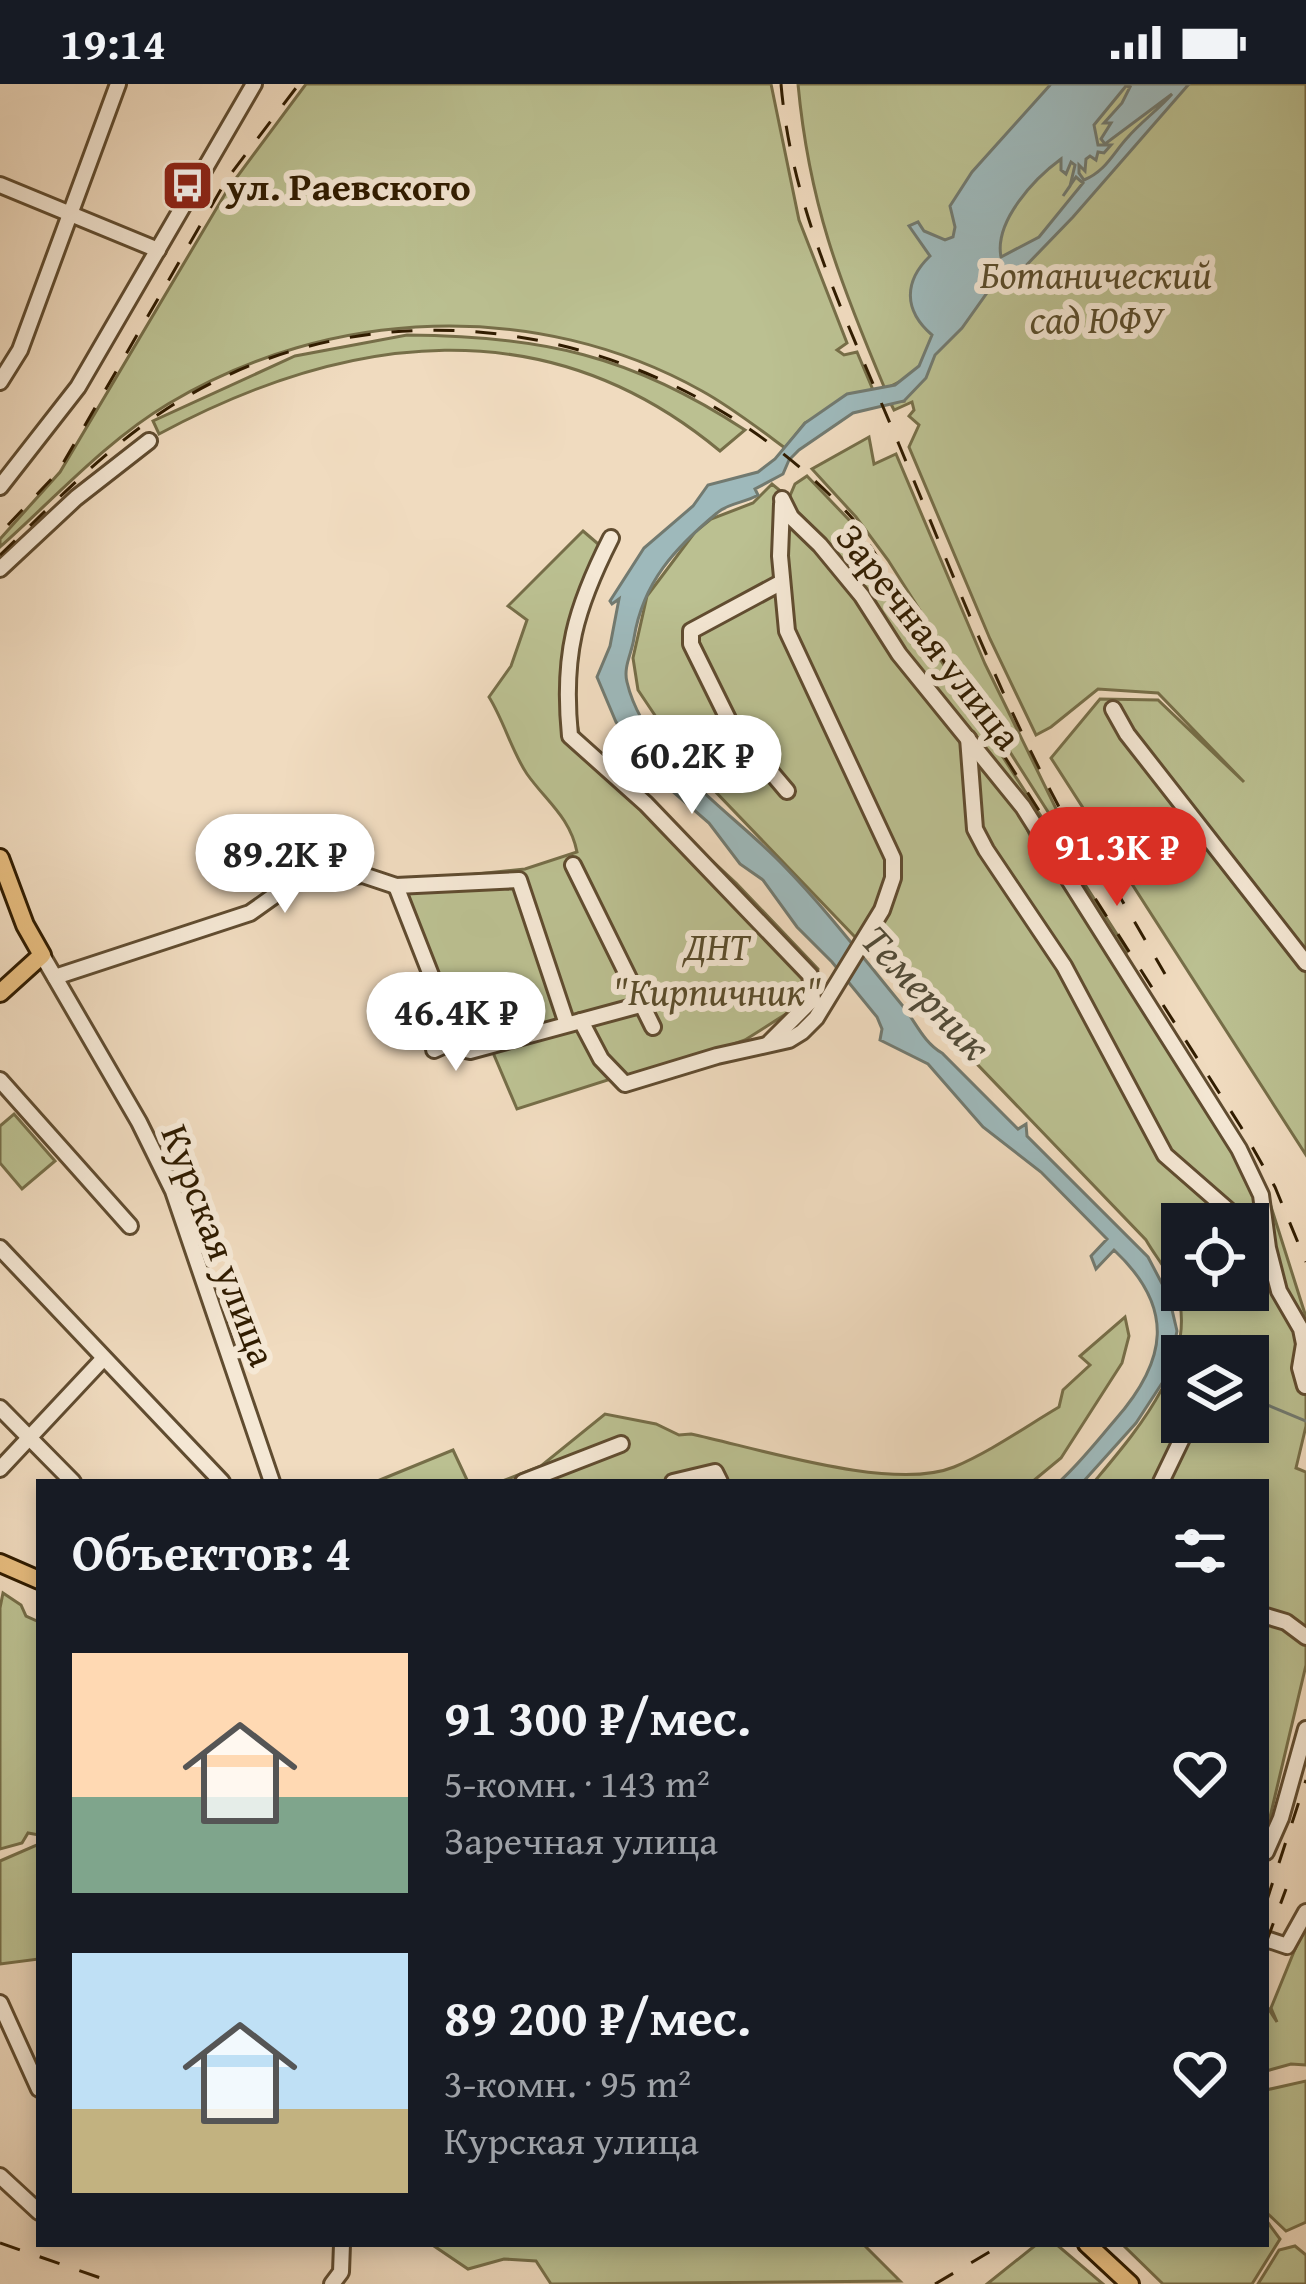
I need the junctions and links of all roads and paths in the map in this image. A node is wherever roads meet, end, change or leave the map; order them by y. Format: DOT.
graph roads {
  1 [pos="118,84"];
  2 [pos="254,84"];
  3 [pos="0,185"];
  4 [pos="72,212"];
  5 [pos="158,250"];
  6 [pos="0,382"];
  7 [pos="149,441"];
  8 [pos="0,487"];
  9 [pos="611,538"];
  10 [pos="0,569"];
  11 [pos="782,582"];
  12 [pos="1113,709"];
  13 [pos="968,738"];
  14 [pos="787,791"];
  15 [pos="0,858"];
  16 [pos="573,865"];
  17 [pos="396,886"];
  18 [pos="41,955"];
  19 [pos="1306,963"];
  20 [pos="55,977"];
  21 [pos="0,993"];
  22 [pos="644,1004"];
  23 [pos="574,1022"];
  24 [pos="653,1027"];
  25 [pos="454,1041"];
  26 [pos="770,1042"];
  27 [pos="434,1050"];
  28 [pos="0,1081"];
  29 [pos="1220,1203"];
  30 [pos="1263,1203"];
  31 [pos="130,1226"];
  32 [pos="0,1248"];
  33 [pos="1269,1252"];
  34 [pos="103,1359"];
  35 [pos="1305,1386"];
  36 [pos="0,1408"];
  37 [pos="29,1439"];
  38 [pos="1180,1443"];
  39 [pos="621,1444"];
  40 [pos="0,1469"];
  41 [pos="71,1479"];
  42 [pos="219,1479"];
  43 [pos="271,1479"];
  44 [pos="531,1479"];
  45 [pos="683,1479"];
  46 [pos="719,1479"];
  47 [pos="1162,1479"];
  48 [pos="0,1563"];
  49 [pos="36,1579"];
  50 [pos="1269,1617"];
  51 [pos="1306,1637"];
  52 [pos="1306,1729"];
  53 [pos="1269,1845"];
  54 [pos="1306,1912"];
  55 [pos="1272,1942"];
  56 [pos="0,2003"];
  57 [pos="36,2082"];
  58 [pos="0,2176"];
  59 [pos="36,2209"];
  60 [pos="342,2247"];
  61 [pos="1090,2247"];
  62 [pos="332,2284"];
  63 [pos="1130,2284"];
  1 -- 4 [label="street"];
  2 -- 5 [label="street"];
  3 -- 4 [label="street"];
  4 -- 5 [label="street"];
  4 -- 6 [label="street"];
  5 -- 8 [label="street"];
  7 -- 10 [label="street"];
  9 -- 26 [label="street"];
  11 -- 13 [label="street, Заречная улица"];
  11 -- 14 [label="street"];
  11 -- 26 [label="street"];
  12 -- 19 [label="street"];
  13 -- 29 [label="street"];
  13 -- 30 [label="street, Заречная улица"];
  15 -- 18 [label="main road, Курская улица"];
  16 -- 22 [label="street"];
  17 -- 20 [label="street"];
  17 -- 23 [label="street"];
  17 -- 25 [label="street"];
  18 -- 20 [label="street, Курская улица"];
  18 -- 21 [label="main road"];
  20 -- 43 [label="street, Курская улица"];
  22 -- 23 [label="street"];
  22 -- 24 [label="street"];
  23 -- 25 [label="street"];
  23 -- 26 [label="street"];
  25 -- 27 [label="street"];
  28 -- 31 [label="street"];
  32 -- 34 [label="street"];
  33 -- 35 [label="street, Заречная улица"];
  34 -- 37 [label="street"];
  34 -- 42 [label="street"];
  36 -- 37 [label="street"];
  37 -- 40 [label="street"];
  37 -- 41 [label="street"];
  38 -- 47 [label="street"];
  39 -- 44 [label="street"];
  45 -- 46 [label="street"];
  48 -- 49 [label="main road"];
  50 -- 51 [label="street"];
  52 -- 53 [label="street"];
  54 -- 55 [label="street"];
  56 -- 57 [label="street"];
  58 -- 59 [label="street"];
  60 -- 62 [label="street"];
  61 -- 63 [label="main road"];
}
